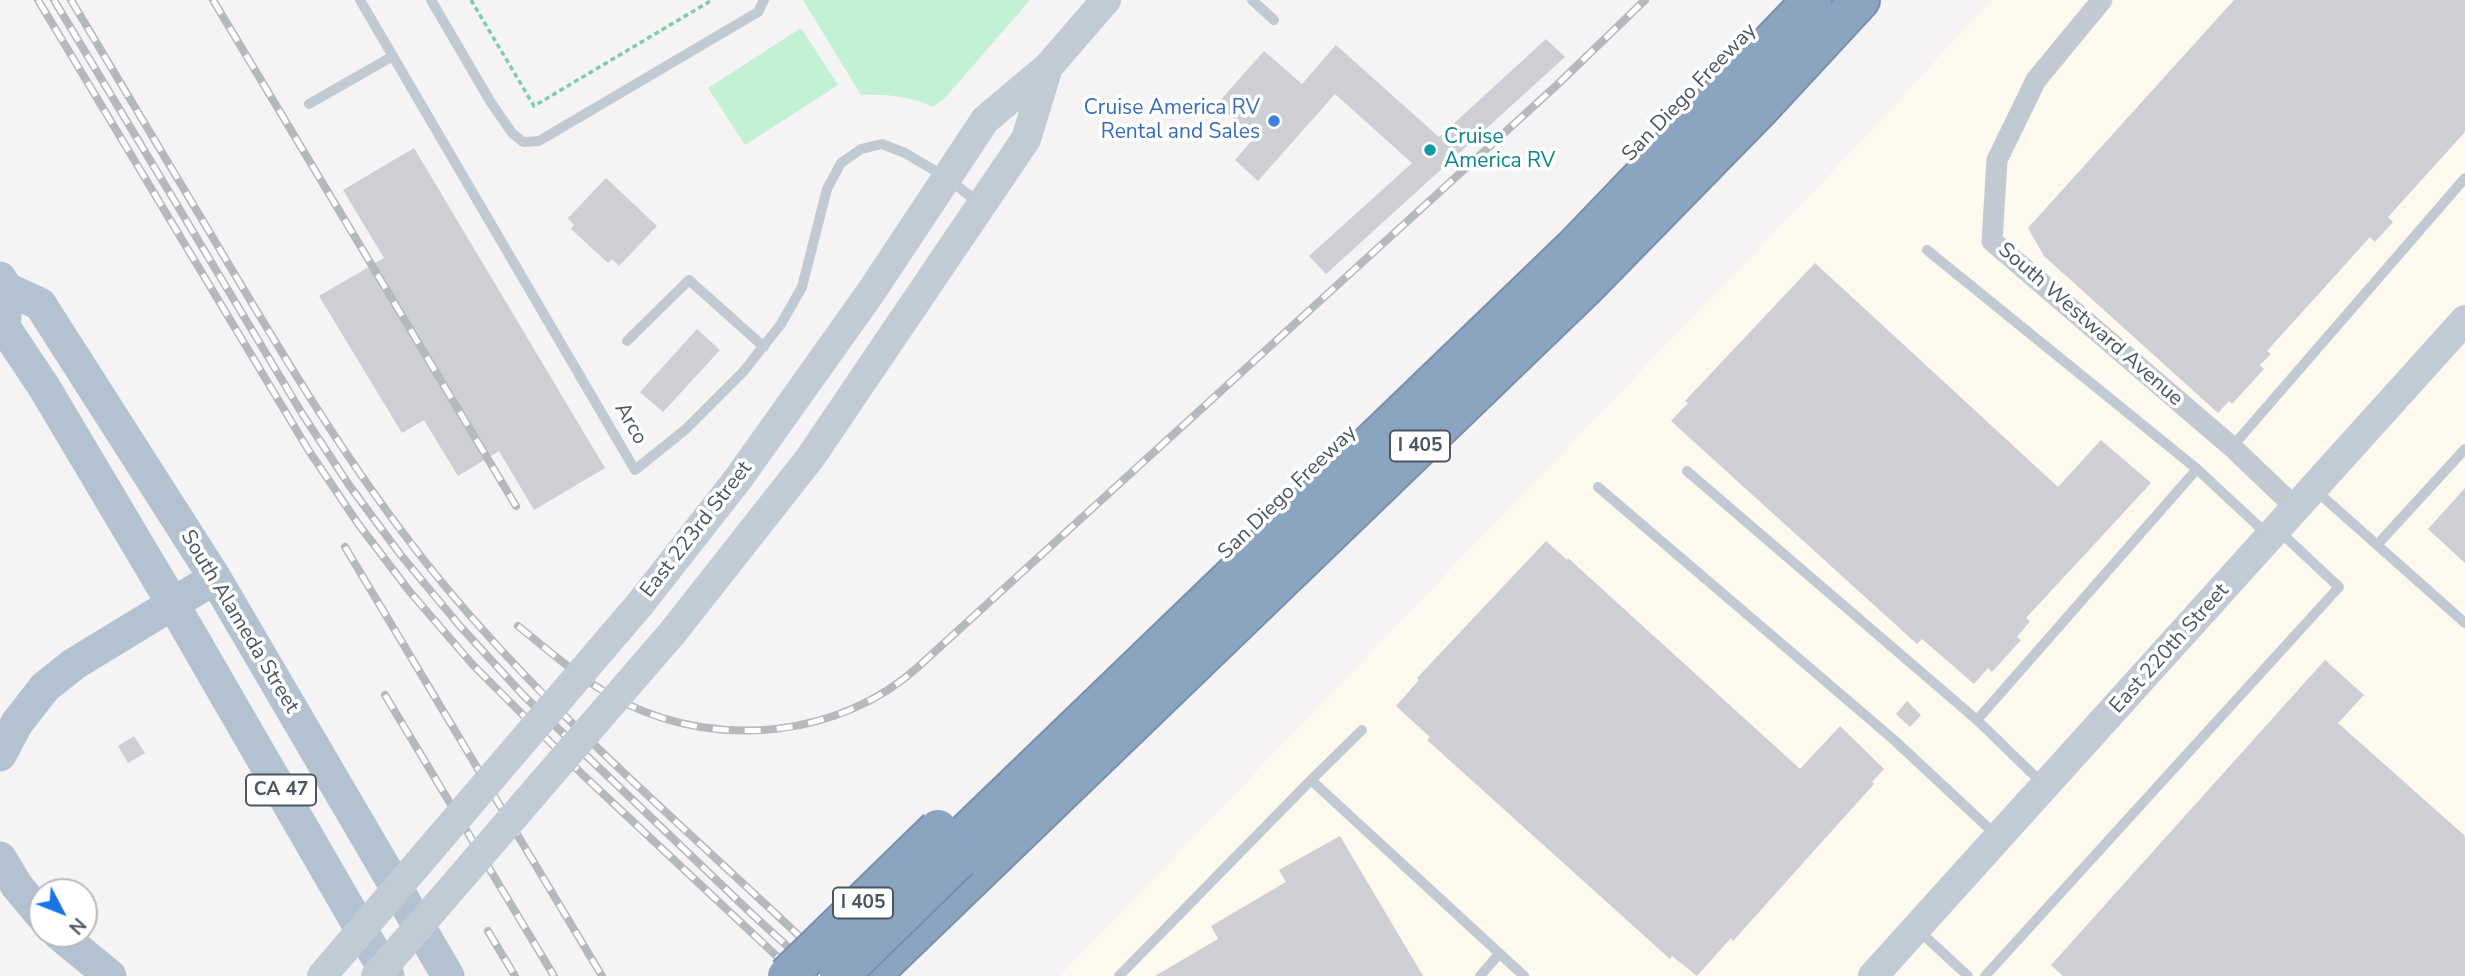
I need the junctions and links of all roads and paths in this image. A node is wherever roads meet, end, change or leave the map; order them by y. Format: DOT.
graph roads {
  1 [pos="360,0"];
  2 [pos="431,0"];
  3 [pos="471,0"];
  4 [pos="712,0"];
  5 [pos="764,0"];
  6 [pos="1106,0"];
  7 [pos="1252,0"];
  8 [pos="1779,0"];
  9 [pos="1812,0"];
  10 [pos="1830,0"];
  11 [pos="1860,0"];
  12 [pos="2102,0"];
  13 [pos="1274,20"];
  14 [pos="393,56"];
  15 [pos="1048,67"];
  16 [pos="309,104"];
  17 [pos="947,178"];
  18 [pos="2465,178"];
  19 [pos="981,205"];
  20 [pos="1927,250"];
  21 [pos="4,284"];
  22 [pos="2465,320"];
  23 [pos="627,341"];
  24 [pos="764,347"];
  25 [pos="2232,447"];
  26 [pos="2465,449"];
  27 [pos="2197,469"];
  28 [pos="1687,471"];
  29 [pos="1598,487"];
  30 [pos="2290,516"];
  31 [pos="2377,545"];
  32 [pos="215,578"];
  33 [pos="173,604"];
  34 [pos="2465,623"];
  35 [pos="1977,720"];
  36 [pos="1362,730"];
  37 [pos="0,755"];
  38 [pos="1311,780"];
  39 [pos="2045,786"];
  40 [pos="1998,837"];
  41 [pos="954,854"];
  42 [pos="0,858"];
  43 [pos="28,899"];
  44 [pos="1916,928"];
  45 [pos="76,948"];
  46 [pos="1499,954"];
  47 [pos="110,976"];
  48 [pos="322,976"];
  49 [pos="376,976"];
  50 [pos="388,976"];
  51 [pos="448,976"];
  52 [pos="787,976"];
  53 [pos="816,976"];
  54 [pos="839,976"];
  55 [pos="870,976"];
  56 [pos="1119,976"];
  57 [pos="1480,976"];
  58 [pos="1524,976"];
  59 [pos="1873,976"];
  60 [pos="1968,976"];
  61 [pos="1985,976"];
  1 -- 14 [label="lane, Arco"];
  2 -- 5 [label="lane"];
  3 -- 4 [label="path"];
  6 -- 15 [label="main road, East 223rd Street"];
  7 -- 13 [label="lane"];
  8 -- 41 [label="highway, San Diego Freeway / I 405"];
  9 -- 41 [label="highway"];
  10 -- 41 [label="highway"];
  11 -- 41 [label="highway, San Diego Freeway / I 405"];
  12 -- 25 [label="street, South Westward Avenue"];
  14 -- 16 [label="lane"];
  14 -- 24 [label="lane, Arco"];
  15 -- 17 [label="main road, East 223rd Street"];
  15 -- 19 [label="main road, East 223rd Street"];
  17 -- 19 [label="lane, Arco"];
  17 -- 24 [label="lane, Arco"];
  17 -- 48 [label="main road, East 223rd Street, bridge"];
  18 -- 25 [label="lane"];
  19 -- 49 [label="main road, East 223rd Street, bridge"];
  20 -- 27 [label="lane"];
  21 -- 32 [label="main road, South Alameda Street / CA 47"];
  21 -- 33 [label="main road, South Alameda Street / CA 47"];
  22 -- 30 [label="main road, East 220th Street"];
  23 -- 24 [label="lane"];
  25 -- 30 [label="street, South Westward Avenue"];
  26 -- 31 [label="lane"];
  27 -- 30 [label="lane"];
  27 -- 35 [label="lane"];
  28 -- 35 [label="lane"];
  29 -- 40 [label="lane"];
  30 -- 31 [label="lane"];
  30 -- 39 [label="main road, East 220th Street"];
  30 -- 61 [label="lane"];
  31 -- 34 [label="lane"];
  32 -- 33 [label="main road"];
  32 -- 51 [label="main road, South Alameda Street / CA 47"];
  33 -- 37 [label="main road"];
  33 -- 50 [label="main road, South Alameda Street / CA 47"];
  35 -- 39 [label="lane"];
  36 -- 38 [label="lane"];
  38 -- 46 [label="lane"];
  38 -- 56 [label="lane"];
  39 -- 40 [label="main road, East 220th Street"];
  40 -- 44 [label="main road, East 220th Street"];
  41 -- 52 [label="highway, San Diego Freeway / I 405, bridge"];
  41 -- 53 [label="highway"];
  41 -- 54 [label="highway, bridge"];
  41 -- 55 [label="highway, San Diego Freeway / I 405"];
  42 -- 43 [label="main road"];
  44 -- 59 [label="main road, East 220th Street"];
  44 -- 60 [label="lane"];
  45 -- 47 [label="main road"];
  46 -- 57 [label="lane"];
  46 -- 58 [label="lane"];
}
